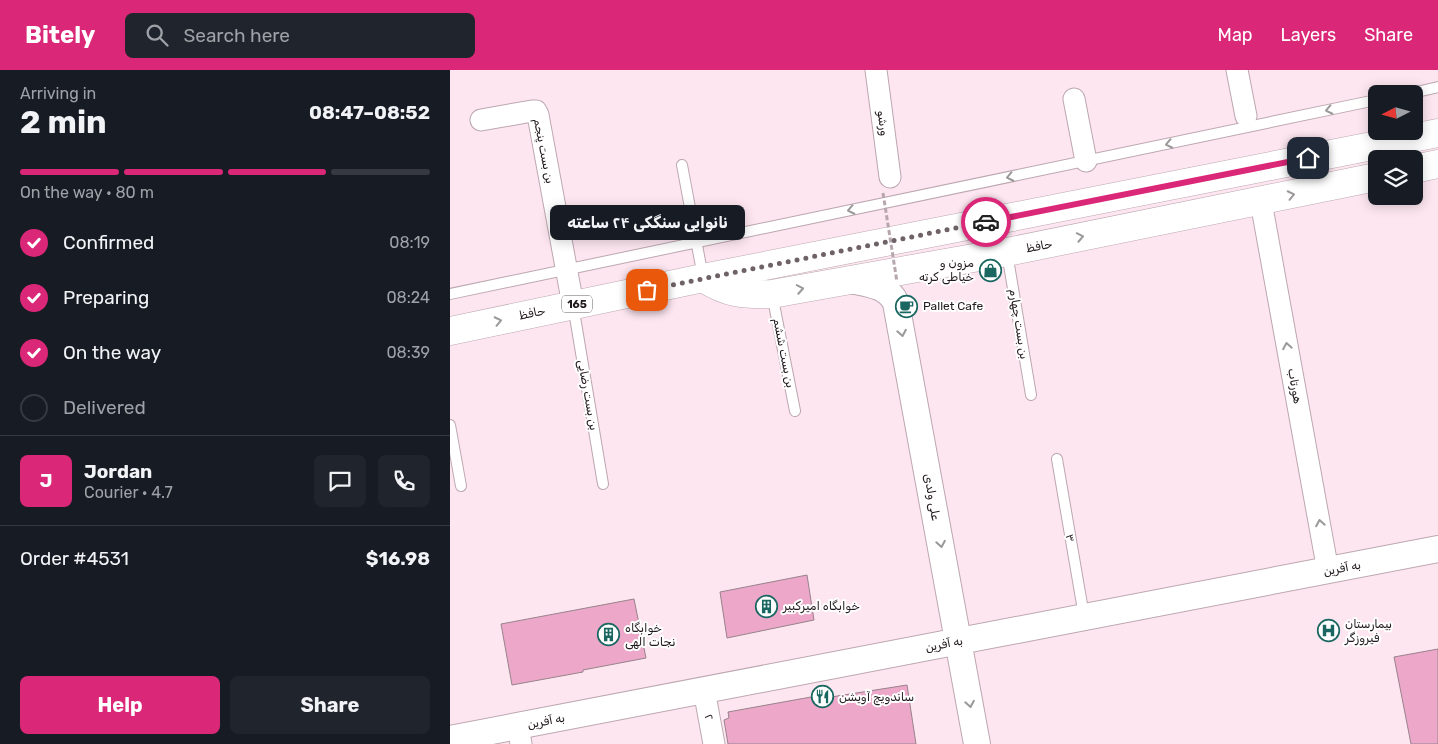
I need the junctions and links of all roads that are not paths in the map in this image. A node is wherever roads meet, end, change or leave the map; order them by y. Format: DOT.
graph roads {
  1 [pos="876,70"];
  2 [pos="1237,70"];
  3 [pos="1438,88"];
  4 [pos="1423,91"];
  5 [pos="1074,99"];
  6 [pos="1368,102"];
  7 [pos="1246,116"];
  8 [pos="481,120"];
  9 [pos="1438,132"];
  10 [pos="1086,161"];
  11 [pos="1438,164"];
  12 [pos="682,166"];
  13 [pos="1423,167"];
  14 [pos="1368,179"];
  15 [pos="886,185"];
  16 [pos="1261,202"];
  17 [pos="696,243"];
  18 [pos="1007,252"];
  19 [pos="566,269"];
  20 [pos="703,278"];
  21 [pos="851,280"];
  22 [pos="450,294"];
  23 [pos="772,294"];
  24 [pos="573,305"];
  25 [pos="450,330"];
  26 [pos="1031,395"];
  27 [pos="795,411"];
  28 [pos="450,425"];
  29 [pos="1057,459"];
  30 [pos="604,484"];
  31 [pos="461,486"];
  32 [pos="1438,550"];
  33 [pos="1328,570"];
  34 [pos="1084,617"];
  35 [pos="959,641"];
  36 [pos="704,690"];
  37 [pos="520,735"];
  38 [pos="450,739"];
  39 [pos="714,744"];
  40 [pos="977,744"];
  1 -- 15 [label="street, ورشو"];
  2 -- 7 [label="street"];
  3 -- 4 [label="lane"];
  5 -- 10 [label="street"];
  6 -- 10 [label="lane, one-way"];
  8 -- 19 [label="street, بن بست پنجم"];
  9 -- 20 [label="main road, حافظ / 165"];
  10 -- 17 [label="lane, one-way"];
  11 -- 13 [label="main road"];
  12 -- 17 [label="lane"];
  16 -- 14 [label="main road, حافظ, one-way"];
  18 -- 16 [label="main road, حافظ, one-way"];
  33 -- 16 [label="street, هورتاب, one-way"];
  17 -- 19 [label="lane"];
  17 -- 20 [label="lane"];
  18 -- 21 [label="main road, حافظ"];
  18 -- 26 [label="lane, بن بست چهارم"];
  19 -- 22 [label="lane"];
  19 -- 24 [label="street, بن بست پنجم"];
  20 -- 23 [label="main road, حافظ"];
  20 -- 24 [label="main road, حافظ / 165"];
  23 -- 21 [label="main road, حافظ, one-way"];
  21 -- 35 [label="street, علی ولدی, one-way"];
  23 -- 27 [label="lane, بن بست ششم"];
  25 -- 24 [label="main road, حافظ / 165, one-way"];
  24 -- 30 [label="lane, بن بست رضایی"];
  28 -- 31 [label="lane"];
  29 -- 34 [label="lane, ۳"];
  32 -- 33 [label="street, به آفرین"];
  33 -- 34 [label="street, به آفرین"];
  34 -- 35 [label="street, به آفرین"];
  35 -- 36 [label="street, به آفرین"];
  35 -- 40 [label="street, علی ولدی, one-way"];
  36 -- 37 [label="street, به آفرین"];
  36 -- 39 [label="street, ۲"];
  37 -- 38 [label="street, به آفرین"];
}
